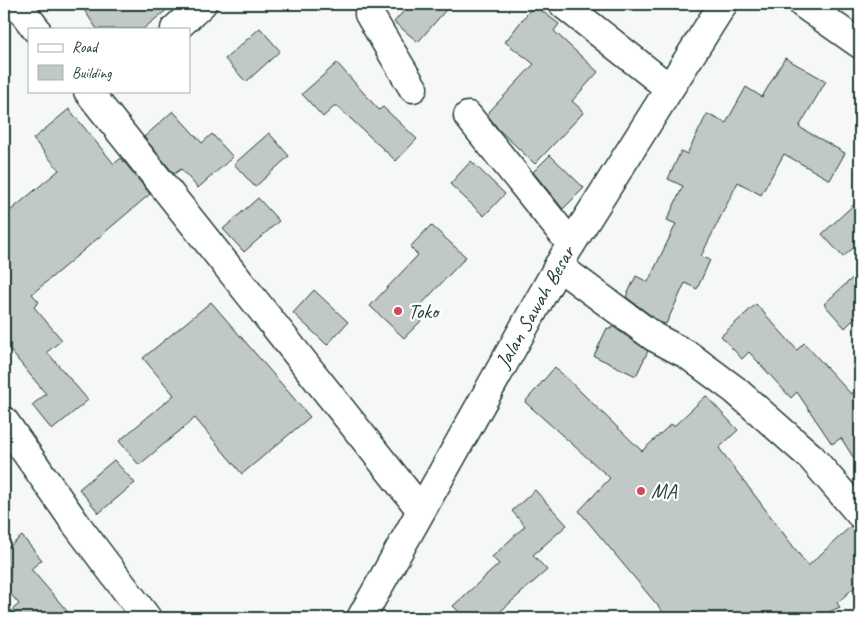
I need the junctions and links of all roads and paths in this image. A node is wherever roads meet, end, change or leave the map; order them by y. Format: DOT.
graph roads {
  1 [pos="17,4"];
  2 [pos="202,4"];
  3 [pos="563,4"];
  4 [pos="723,4"];
  5 [pos="803,4"];
  6 [pos="370,7"];
  7 [pos="35,28"];
  8 [pos="176,28"];
  9 [pos="860,44"];
  10 [pos="413,88"];
  11 [pos="670,88"];
  12 [pos="94,93"];
  13 [pos="468,116"];
  14 [pos="565,255"];
  15 [pos="4,421"];
  16 [pos="422,510"];
  17 [pos="860,514"];
  18 [pos="147,618"];
  19 [pos="361,618"];
  1 -- 7 [label="street"];
  2 -- 8 [label="street"];
  3 -- 11 [label="street"];
  4 -- 11 [label="street, Jalan Sawah Besar"];
  5 -- 9 [label="street"];
  6 -- 10 [label="street"];
  11 -- 14 [label="street, Jalan Sawah Besar"];
  12 -- 16 [label="street"];
  13 -- 14 [label="street"];
  14 -- 16 [label="street, Jalan Sawah Besar"];
  14 -- 17 [label="street"];
  15 -- 18 [label="street"];
  16 -- 19 [label="street, Jalan Sawah Besar"];
}
